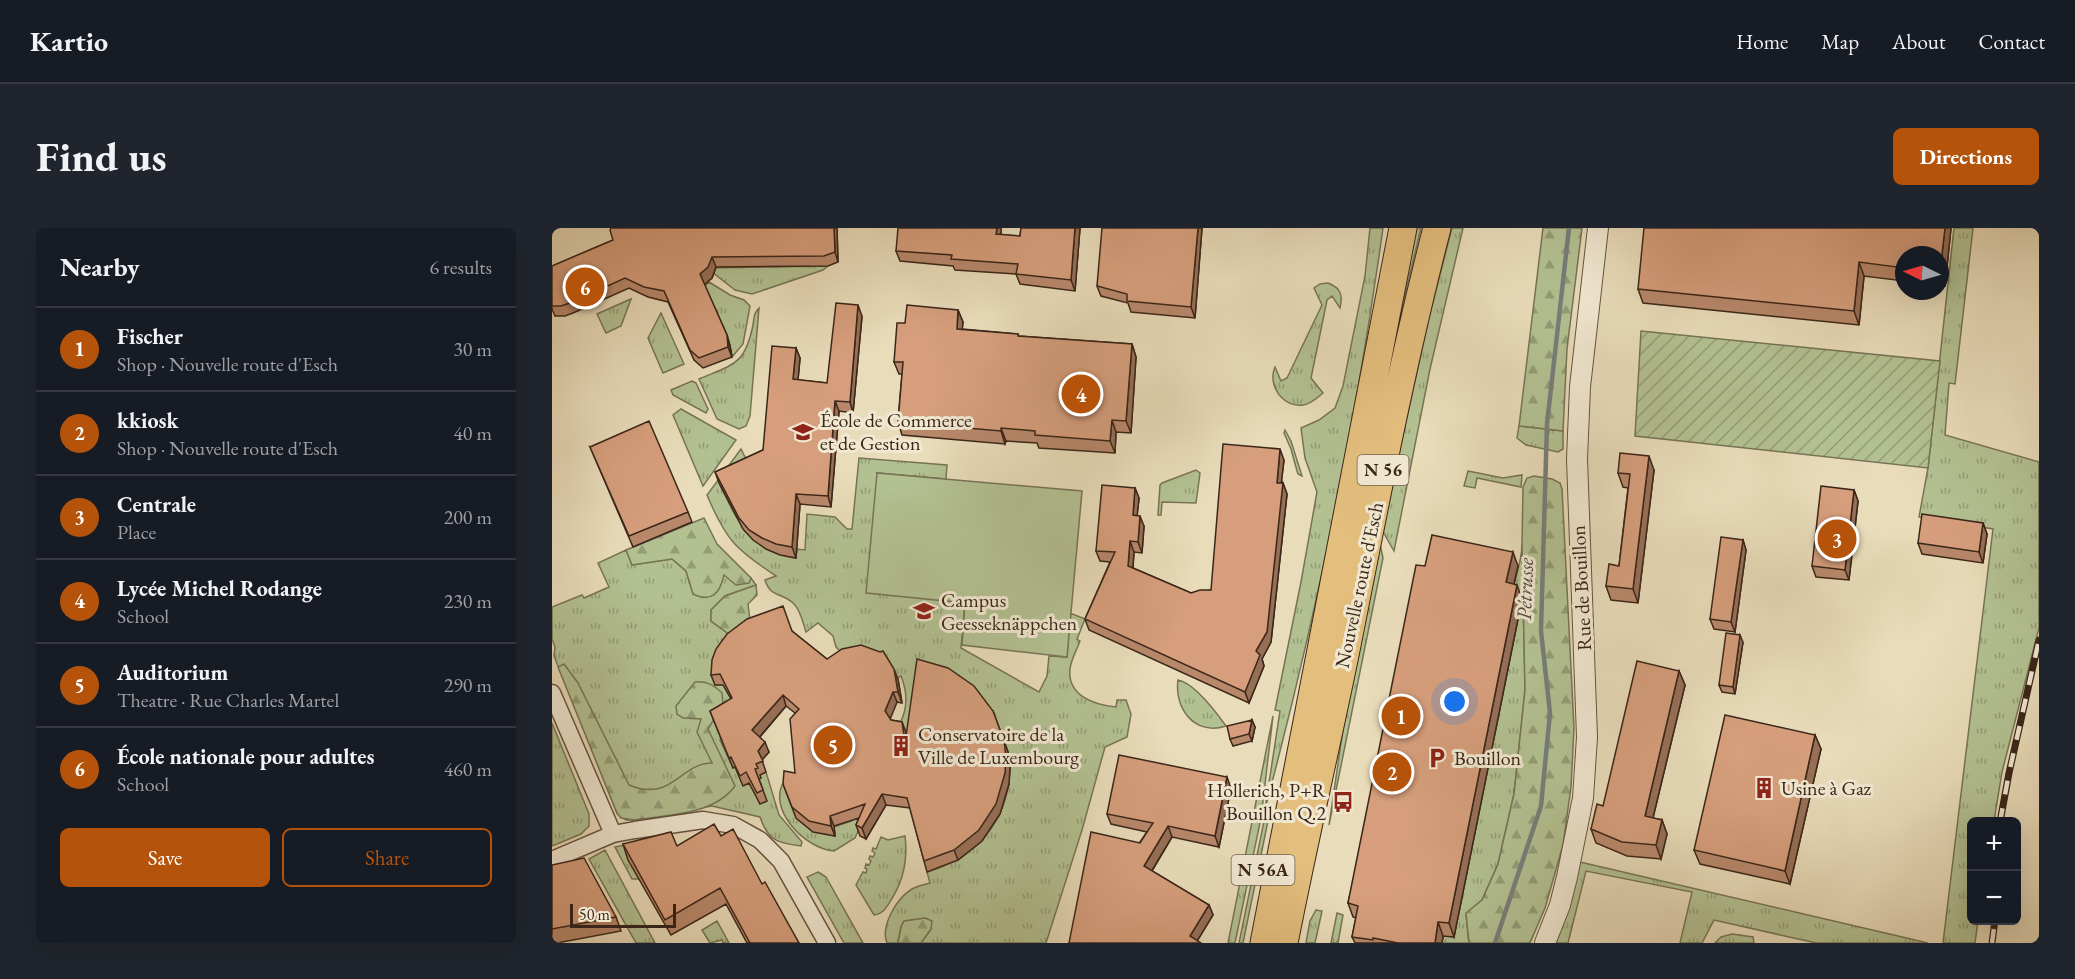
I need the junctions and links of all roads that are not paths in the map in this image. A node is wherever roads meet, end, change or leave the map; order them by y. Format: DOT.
graph roads {
  1 [pos="1403,228"];
  2 [pos="1437,228"];
  3 [pos="1598,228"];
  4 [pos="552,693"];
  5 [pos="1321,708"];
  6 [pos="613,834"];
  7 [pos="552,860"];
  8 [pos="827,943"];
  9 [pos="1249,943"];
  10 [pos="1264,943"];
  11 [pos="1284,943"];
  12 [pos="1300,943"];
  13 [pos="1545,943"];
  1 -- 5 [label="highway, Nouvelle route d'Esch / N 56"];
  2 -- 5 [label="highway, Nouvelle route d'Esch / N 56"];
  3 -- 13 [label="street, Rue de Bouillon"];
  4 -- 6 [label="street"];
  5 -- 9 [label="highway, N 56A"];
  5 -- 10 [label="highway, Nouvelle route d'Esch / N 56"];
  5 -- 11 [label="highway, Nouvelle route d'Esch / N 56"];
  5 -- 12 [label="highway, N 56"];
  6 -- 7 [label="street"];
  6 -- 8 [label="street"];
}
